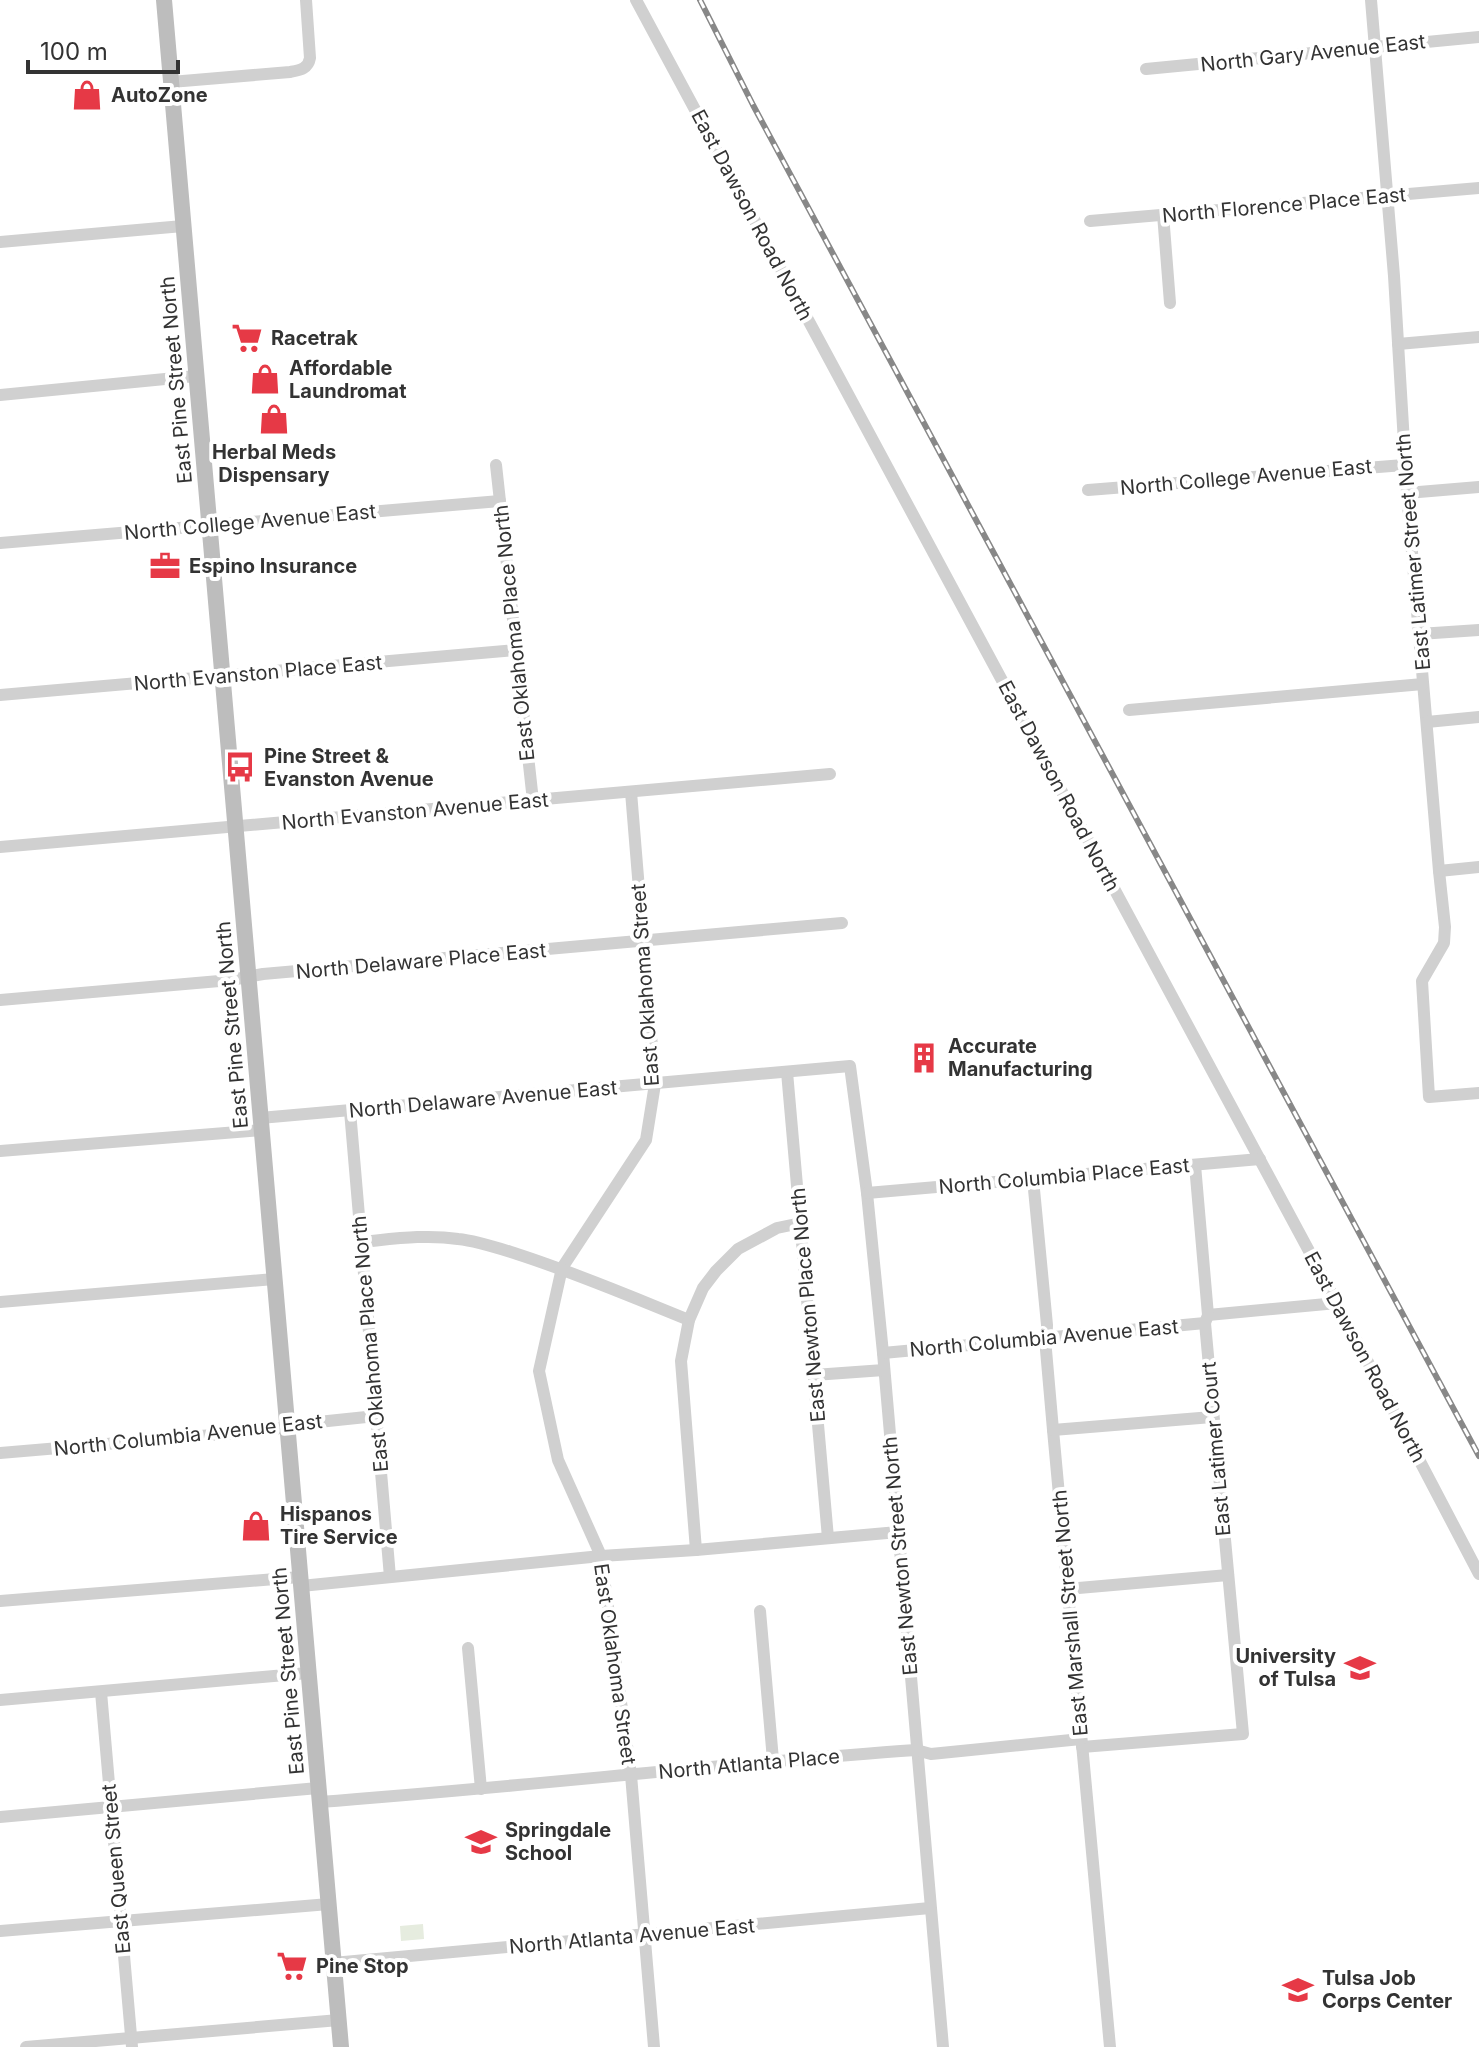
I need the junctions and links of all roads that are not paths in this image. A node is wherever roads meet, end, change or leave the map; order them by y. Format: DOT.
graph roads {
  1 [pos="164,0"];
  2 [pos="306,0"];
  3 [pos="636,0"];
  4 [pos="1371,0"];
  5 [pos="1479,37"];
  6 [pos="1375,47"];
  7 [pos="1146,69"];
  8 [pos="171,82"];
  9 [pos="1479,188"];
  10 [pos="1387,195"];
  11 [pos="1163,214"];
  12 [pos="1090,221"];
  13 [pos="183,226"];
  14 [pos="0,242"];
  15 [pos="1170,303"];
  16 [pos="1479,337"];
  17 [pos="1398,344"];
  18 [pos="196,376"];
  19 [pos="0,395"];
  20 [pos="496,465"];
  21 [pos="1404,465"];
  22 [pos="1479,487"];
  23 [pos="1088,490"];
  24 [pos="1407,493"];
  25 [pos="500,501"];
  26 [pos="209,526"];
  27 [pos="0,543"];
  28 [pos="1479,630"];
  29 [pos="1419,634"];
  30 [pos="516,650"];
  31 [pos="222,676"];
  32 [pos="1423,684"];
  33 [pos="0,695"];
  34 [pos="1129,710"];
  35 [pos="1479,717"];
  36 [pos="1427,722"];
  37 [pos="830,774"];
  38 [pos="631,792"];
  39 [pos="533,801"];
  40 [pos="235,826"];
  41 [pos="0,847"];
  42 [pos="1479,867"];
  43 [pos="1439,871"];
  44 [pos="842,923"];
  45 [pos="642,942"];
  46 [pos="247,977"];
  47 [pos="0,1000"];
  48 [pos="850,1066"];
  49 [pos="787,1072"];
  50 [pos="655,1084"];
  51 [pos="1479,1093"];
  52 [pos="350,1111"];
  53 [pos="261,1124"];
  54 [pos="0,1151"];
  55 [pos="1260,1159"];
  56 [pos="1195,1165"];
  57 [pos="1033,1179"];
  58 [pos="867,1193"];
  59 [pos="801,1223"];
  60 [pos="361,1242"];
  61 [pos="562,1268"];
  62 [pos="274,1279"];
  63 [pos="0,1302"];
  64 [pos="1337,1303"];
  65 [pos="1206,1319"];
  66 [pos="689,1320"];
  67 [pos="1046,1339"];
  68 [pos="883,1353"];
  69 [pos="884,1370"];
  70 [pos="814,1375"];
  71 [pos="376,1416"];
  72 [pos="1212,1417"];
  73 [pos="287,1426"];
  74 [pos="1053,1430"];
  75 [pos="0,1453"];
  76 [pos="898,1532"];
  77 [pos="828,1538"];
  78 [pos="696,1550"];
  79 [pos="601,1556"];
  80 [pos="1479,1574"];
  81 [pos="1228,1575"];
  82 [pos="390,1577"];
  83 [pos="300,1582"];
  84 [pos="1067,1589"];
  85 [pos="0,1601"];
  86 [pos="760,1611"];
  87 [pos="468,1648"];
  88 [pos="308,1673"];
  89 [pos="101,1692"];
  90 [pos="0,1700"];
  91 [pos="1243,1734"];
  92 [pos="1082,1743"];
  93 [pos="916,1750"];
  94 [pos="773,1760"];
  95 [pos="631,1775"];
  96 [pos="481,1789"];
  97 [pos="319,1795"];
  98 [pos="111,1806"];
  99 [pos="0,1817"];
  100 [pos="329,1904"];
  101 [pos="930,1908"];
  102 [pos="121,1921"];
  103 [pos="0,1931"];
  104 [pos="645,1935"];
  105 [pos="333,1963"];
  106 [pos="339,2020"];
  107 [pos="131,2043"];
  108 [pos="26,2047"];
  109 [pos="341,2047"];
  110 [pos="654,2047"];
  111 [pos="943,2047"];
  112 [pos="1110,2047"];
  1 -- 8 [label="main road, East Pine Street North"];
  2 -- 8 [label="street"];
  3 -- 55 [label="street, East Dawson Road North"];
  4 -- 6 [label="street, East Latimer Street North"];
  5 -- 6 [label="street, North Gary Avenue East"];
  6 -- 7 [label="street, North Gary Avenue East"];
  6 -- 10 [label="street, East Latimer Street North"];
  8 -- 13 [label="main road, East Pine Street North"];
  9 -- 10 [label="street, North Florence Place East"];
  10 -- 11 [label="street, North Florence Place East"];
  10 -- 17 [label="street, East Latimer Street North"];
  11 -- 12 [label="street, North Florence Place East"];
  11 -- 15 [label="street"];
  13 -- 14 [label="street"];
  13 -- 18 [label="main road, East Pine Street North"];
  16 -- 17 [label="street"];
  17 -- 21 [label="street, East Latimer Street North"];
  18 -- 19 [label="street"];
  18 -- 26 [label="main road, East Pine Street North"];
  20 -- 25 [label="street, East Oklahoma Place North"];
  21 -- 23 [label="street, North College Avenue East"];
  21 -- 24 [label="street, East Latimer Street North"];
  22 -- 24 [label="street"];
  24 -- 29 [label="street, East Latimer Street North"];
  25 -- 26 [label="street, North College Avenue East"];
  25 -- 30 [label="street, East Oklahoma Place North"];
  26 -- 27 [label="street, North College Avenue East"];
  26 -- 31 [label="main road, East Pine Street North"];
  28 -- 29 [label="street"];
  29 -- 32 [label="street, East Latimer Street North"];
  30 -- 31 [label="street, North Evanston Place East"];
  30 -- 39 [label="street, East Oklahoma Place North"];
  31 -- 33 [label="street, North Evanston Place East"];
  31 -- 40 [label="main road, East Pine Street North"];
  32 -- 34 [label="street"];
  32 -- 36 [label="street, East Latimer Street North"];
  35 -- 36 [label="street"];
  36 -- 43 [label="street, East Latimer Street North"];
  37 -- 38 [label="street, North Evanston Avenue East"];
  38 -- 39 [label="street, North Evanston Avenue East"];
  38 -- 45 [label="street, East Oklahoma Street"];
  39 -- 40 [label="street, North Evanston Avenue East"];
  40 -- 41 [label="street, North Evanston Avenue East"];
  40 -- 46 [label="main road, East Pine Street North"];
  42 -- 43 [label="street"];
  43 -- 51 [label="street, East Latimer Street North"];
  44 -- 45 [label="street, North Delaware Place East"];
  45 -- 46 [label="street, North Delaware Place East"];
  45 -- 50 [label="street, East Oklahoma Street"];
  46 -- 47 [label="street, North Delaware Place East"];
  46 -- 53 [label="main road, East Pine Street North"];
  48 -- 49 [label="street, North Delaware Avenue East"];
  48 -- 58 [label="street, East Newton Street North"];
  49 -- 50 [label="street, North Delaware Avenue East"];
  49 -- 59 [label="street, East Newton Place North"];
  50 -- 52 [label="street, North Delaware Avenue East"];
  50 -- 61 [label="street, East Oklahoma Street"];
  52 -- 53 [label="street, North Delaware Avenue East"];
  52 -- 60 [label="street, East Oklahoma Place North"];
  53 -- 54 [label="street, North Delaware Avenue East"];
  53 -- 62 [label="main road, East Pine Street North"];
  55 -- 56 [label="street, North Columbia Place East"];
  55 -- 64 [label="street, East Dawson Road North"];
  56 -- 57 [label="street, North Columbia Place East"];
  56 -- 65 [label="street, East Latimer Court"];
  57 -- 58 [label="street, North Columbia Place East"];
  57 -- 67 [label="street, East Marshall Street North"];
  58 -- 68 [label="street, East Newton Street North"];
  59 -- 66 [label="street"];
  59 -- 70 [label="street, East Newton Place North"];
  60 -- 61 [label="street"];
  60 -- 71 [label="street, East Oklahoma Place North"];
  61 -- 66 [label="street"];
  61 -- 79 [label="street, East Oklahoma Street"];
  62 -- 63 [label="street"];
  62 -- 73 [label="main road, East Pine Street North"];
  64 -- 65 [label="street, North Columbia Avenue East"];
  64 -- 80 [label="street, East Dawson Road North"];
  65 -- 67 [label="street, North Columbia Avenue East"];
  65 -- 72 [label="street, East Latimer Court"];
  66 -- 78 [label="street"];
  67 -- 68 [label="street, North Columbia Avenue East"];
  67 -- 74 [label="street, East Marshall Street North"];
  68 -- 69 [label="street, East Newton Street North"];
  69 -- 70 [label="street, North Columbia Avenue East"];
  69 -- 76 [label="street, East Newton Street North"];
  70 -- 77 [label="street, East Newton Place North"];
  71 -- 73 [label="street, North Columbia Avenue East"];
  71 -- 82 [label="street, East Oklahoma Place North"];
  72 -- 74 [label="street"];
  72 -- 81 [label="street, East Latimer Court"];
  73 -- 75 [label="street, North Columbia Avenue East"];
  73 -- 83 [label="main road, East Pine Street North"];
  74 -- 84 [label="street, East Marshall Street North"];
  76 -- 77 [label="street"];
  76 -- 93 [label="street, East Newton Street North"];
  77 -- 78 [label="street"];
  78 -- 79 [label="street"];
  79 -- 82 [label="street"];
  79 -- 95 [label="street, East Oklahoma Street"];
  81 -- 84 [label="street"];
  81 -- 91 [label="street, East Latimer Court"];
  82 -- 83 [label="street"];
  83 -- 85 [label="street"];
  83 -- 88 [label="main road, East Pine Street North"];
  84 -- 92 [label="street, East Marshall Street North"];
  86 -- 94 [label="street"];
  87 -- 96 [label="street"];
  88 -- 89 [label="street"];
  88 -- 97 [label="main road, East Pine Street North"];
  89 -- 90 [label="street"];
  89 -- 98 [label="street, East Queen Street"];
  91 -- 92 [label="street, North Atlanta Place"];
  92 -- 93 [label="street, North Atlanta Place"];
  92 -- 112 [label="street, East Marshall Street North"];
  93 -- 94 [label="street, North Atlanta Place"];
  93 -- 101 [label="street, East Newton Street North"];
  94 -- 95 [label="street, North Atlanta Place"];
  95 -- 96 [label="street, North Atlanta Place"];
  95 -- 104 [label="street, East Oklahoma Street"];
  96 -- 97 [label="street, North Atlanta Place"];
  97 -- 98 [label="street, North Atlanta Place"];
  97 -- 100 [label="main road, East Pine Street North"];
  98 -- 99 [label="street, North Atlanta Place"];
  98 -- 102 [label="street, East Queen Street"];
  100 -- 102 [label="street"];
  100 -- 105 [label="main road, East Pine Street North"];
  101 -- 104 [label="street, North Atlanta Avenue East"];
  101 -- 111 [label="street, East Newton Street North"];
  102 -- 103 [label="street"];
  102 -- 107 [label="street, East Queen Street"];
  104 -- 105 [label="street, North Atlanta Avenue East"];
  104 -- 110 [label="street, East Oklahoma Street"];
  105 -- 106 [label="main road, East Pine Street North"];
  106 -- 107 [label="street"];
  106 -- 109 [label="main road, East Pine Street North"];
  107 -- 108 [label="street"];
}
